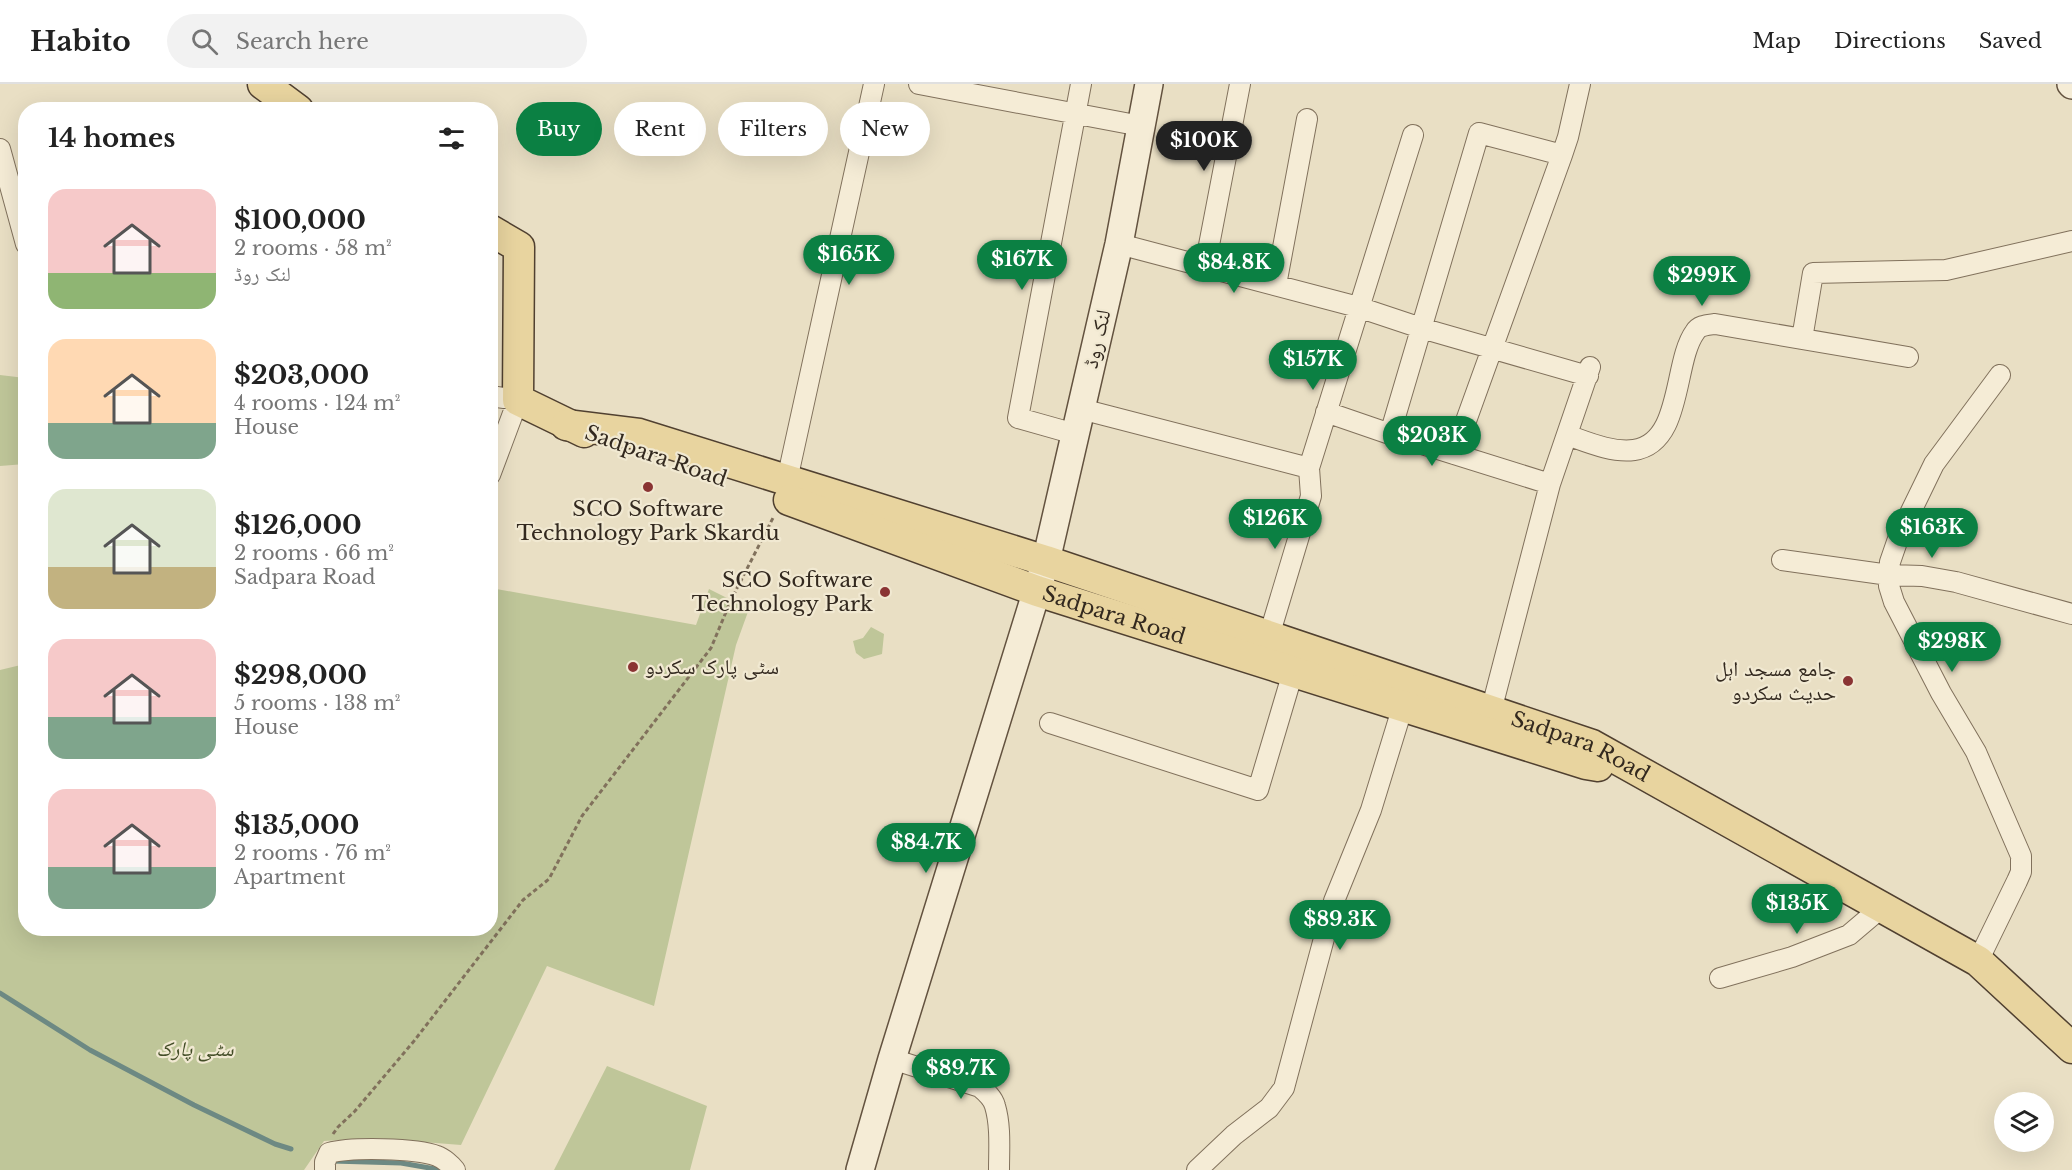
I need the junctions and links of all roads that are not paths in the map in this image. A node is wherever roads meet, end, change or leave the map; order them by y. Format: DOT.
graph roads {
  1 [pos="263,84"];
  2 [pos="874,84"];
  3 [pos="919,84"];
  4 [pos="1081,84"];
  5 [pos="1149,84"];
  6 [pos="1239,84"];
  7 [pos="1580,84"];
  8 [pos="287,102"];
  9 [pos="1076,114"];
  10 [pos="1307,119"];
  11 [pos="1141,126"];
  12 [pos="1413,135"];
  13 [pos="0,149"];
  14 [pos="1562,155"];
  15 [pos="6,193"];
  16 [pos="18,224"];
  17 [pos="498,235"];
  18 [pos="2072,240"];
  19 [pos="1119,244"];
  20 [pos="1204,267"];
  21 [pos="1276,285"];
  22 [pos="1358,307"];
  23 [pos="1421,328"];
  24 [pos="1802,339"];
  25 [pos="1491,348"];
  26 [pos="1908,357"];
  27 [pos="2000,375"];
  28 [pos="504,398"];
  29 [pos="1326,412"];
  30 [pos="1078,422"];
  31 [pos="498,431"];
  32 [pos="1390,434"];
  33 [pos="1567,435"];
  34 [pos="1455,454"];
  35 [pos="1309,468"];
  36 [pos="1550,484"];
  37 [pos="785,489"];
  38 [pos="1782,560"];
  39 [pos="1046,561"];
  40 [pos="1889,575"];
  41 [pos="1037,591"];
  42 [pos="2072,614"];
  43 [pos="1269,636"];
  44 [pos="1293,672"];
  45 [pos="1406,695"];
  46 [pos="1491,711"];
  47 [pos="1050,723"];
  48 [pos="1648,775"];
  49 [pos="1882,907"];
  50 [pos="1978,961"];
  51 [pos="1720,978"];
  52 [pos="2072,1048"];
  53 [pos="892,1059"];
  54 [pos="325,1170"];
  55 [pos="455,1170"];
  56 [pos="860,1170"];
  57 [pos="999,1170"];
  58 [pos="1197,1170"];
  1 -- 8 [label="main road"];
  2 -- 37 [label="street"];
  3 -- 9 [label="street"];
  4 -- 9 [label="street"];
  5 -- 11 [label="main road, لنک روڈ"];
  6 -- 20 [label="street"];
  7 -- 14 [label="street"];
  9 -- 11 [label="street"];
  9 -- 30 [label="street"];
  10 -- 21 [label="street"];
  11 -- 19 [label="main road, لنک روڈ"];
  12 -- 22 [label="street"];
  13 -- 15 [label="street"];
  14 -- 23 [label="street"];
  14 -- 25 [label="street"];
  15 -- 16 [label="street"];
  17 -- 28 [label="main road"];
  18 -- 24 [label="street"];
  19 -- 20 [label="street"];
  19 -- 30 [label="main road, لنک روڈ"];
  20 -- 21 [label="street"];
  21 -- 22 [label="street"];
  22 -- 23 [label="street"];
  22 -- 29 [label="street"];
  23 -- 25 [label="street"];
  23 -- 32 [label="street"];
  24 -- 26 [label="street"];
  24 -- 33 [label="street"];
  25 -- 33 [label="street"];
  25 -- 34 [label="street"];
  27 -- 40 [label="street"];
  28 -- 31 [label="street"];
  28 -- 37 [label="main road, Sadpara Road"];
  29 -- 32 [label="street"];
  29 -- 35 [label="street"];
  30 -- 35 [label="street"];
  30 -- 39 [label="main road, لنک روڈ"];
  32 -- 34 [label="street"];
  33 -- 36 [label="street"];
  34 -- 36 [label="street"];
  35 -- 43 [label="street"];
  36 -- 46 [label="street"];
  37 -- 39 [label="main road, Sadpara Road"];
  37 -- 41 [label="main road, Sadpara Road"];
  38 -- 40 [label="street"];
  39 -- 41 [label="main road, لنک روڈ"];
  39 -- 43 [label="main road, Sadpara Road"];
  40 -- 42 [label="street"];
  40 -- 50 [label="street"];
  41 -- 44 [label="main road, Sadpara Road"];
  41 -- 53 [label="main road, لنک روڈ"];
  43 -- 45 [label="main road, Sadpara Road"];
  44 -- 45 [label="main road, Sadpara Road"];
  44 -- 47 [label="street"];
  45 -- 46 [label="main road, Sadpara Road"];
  45 -- 48 [label="main road, Sadpara Road"];
  45 -- 58 [label="street"];
  46 -- 48 [label="main road, Sadpara Road"];
  48 -- 49 [label="main road"];
  49 -- 50 [label="main road"];
  49 -- 51 [label="street"];
  50 -- 52 [label="main road"];
  53 -- 56 [label="main road, لنک روڈ"];
  53 -- 57 [label="street"];
  54 -- 55 [label="street"];
}
